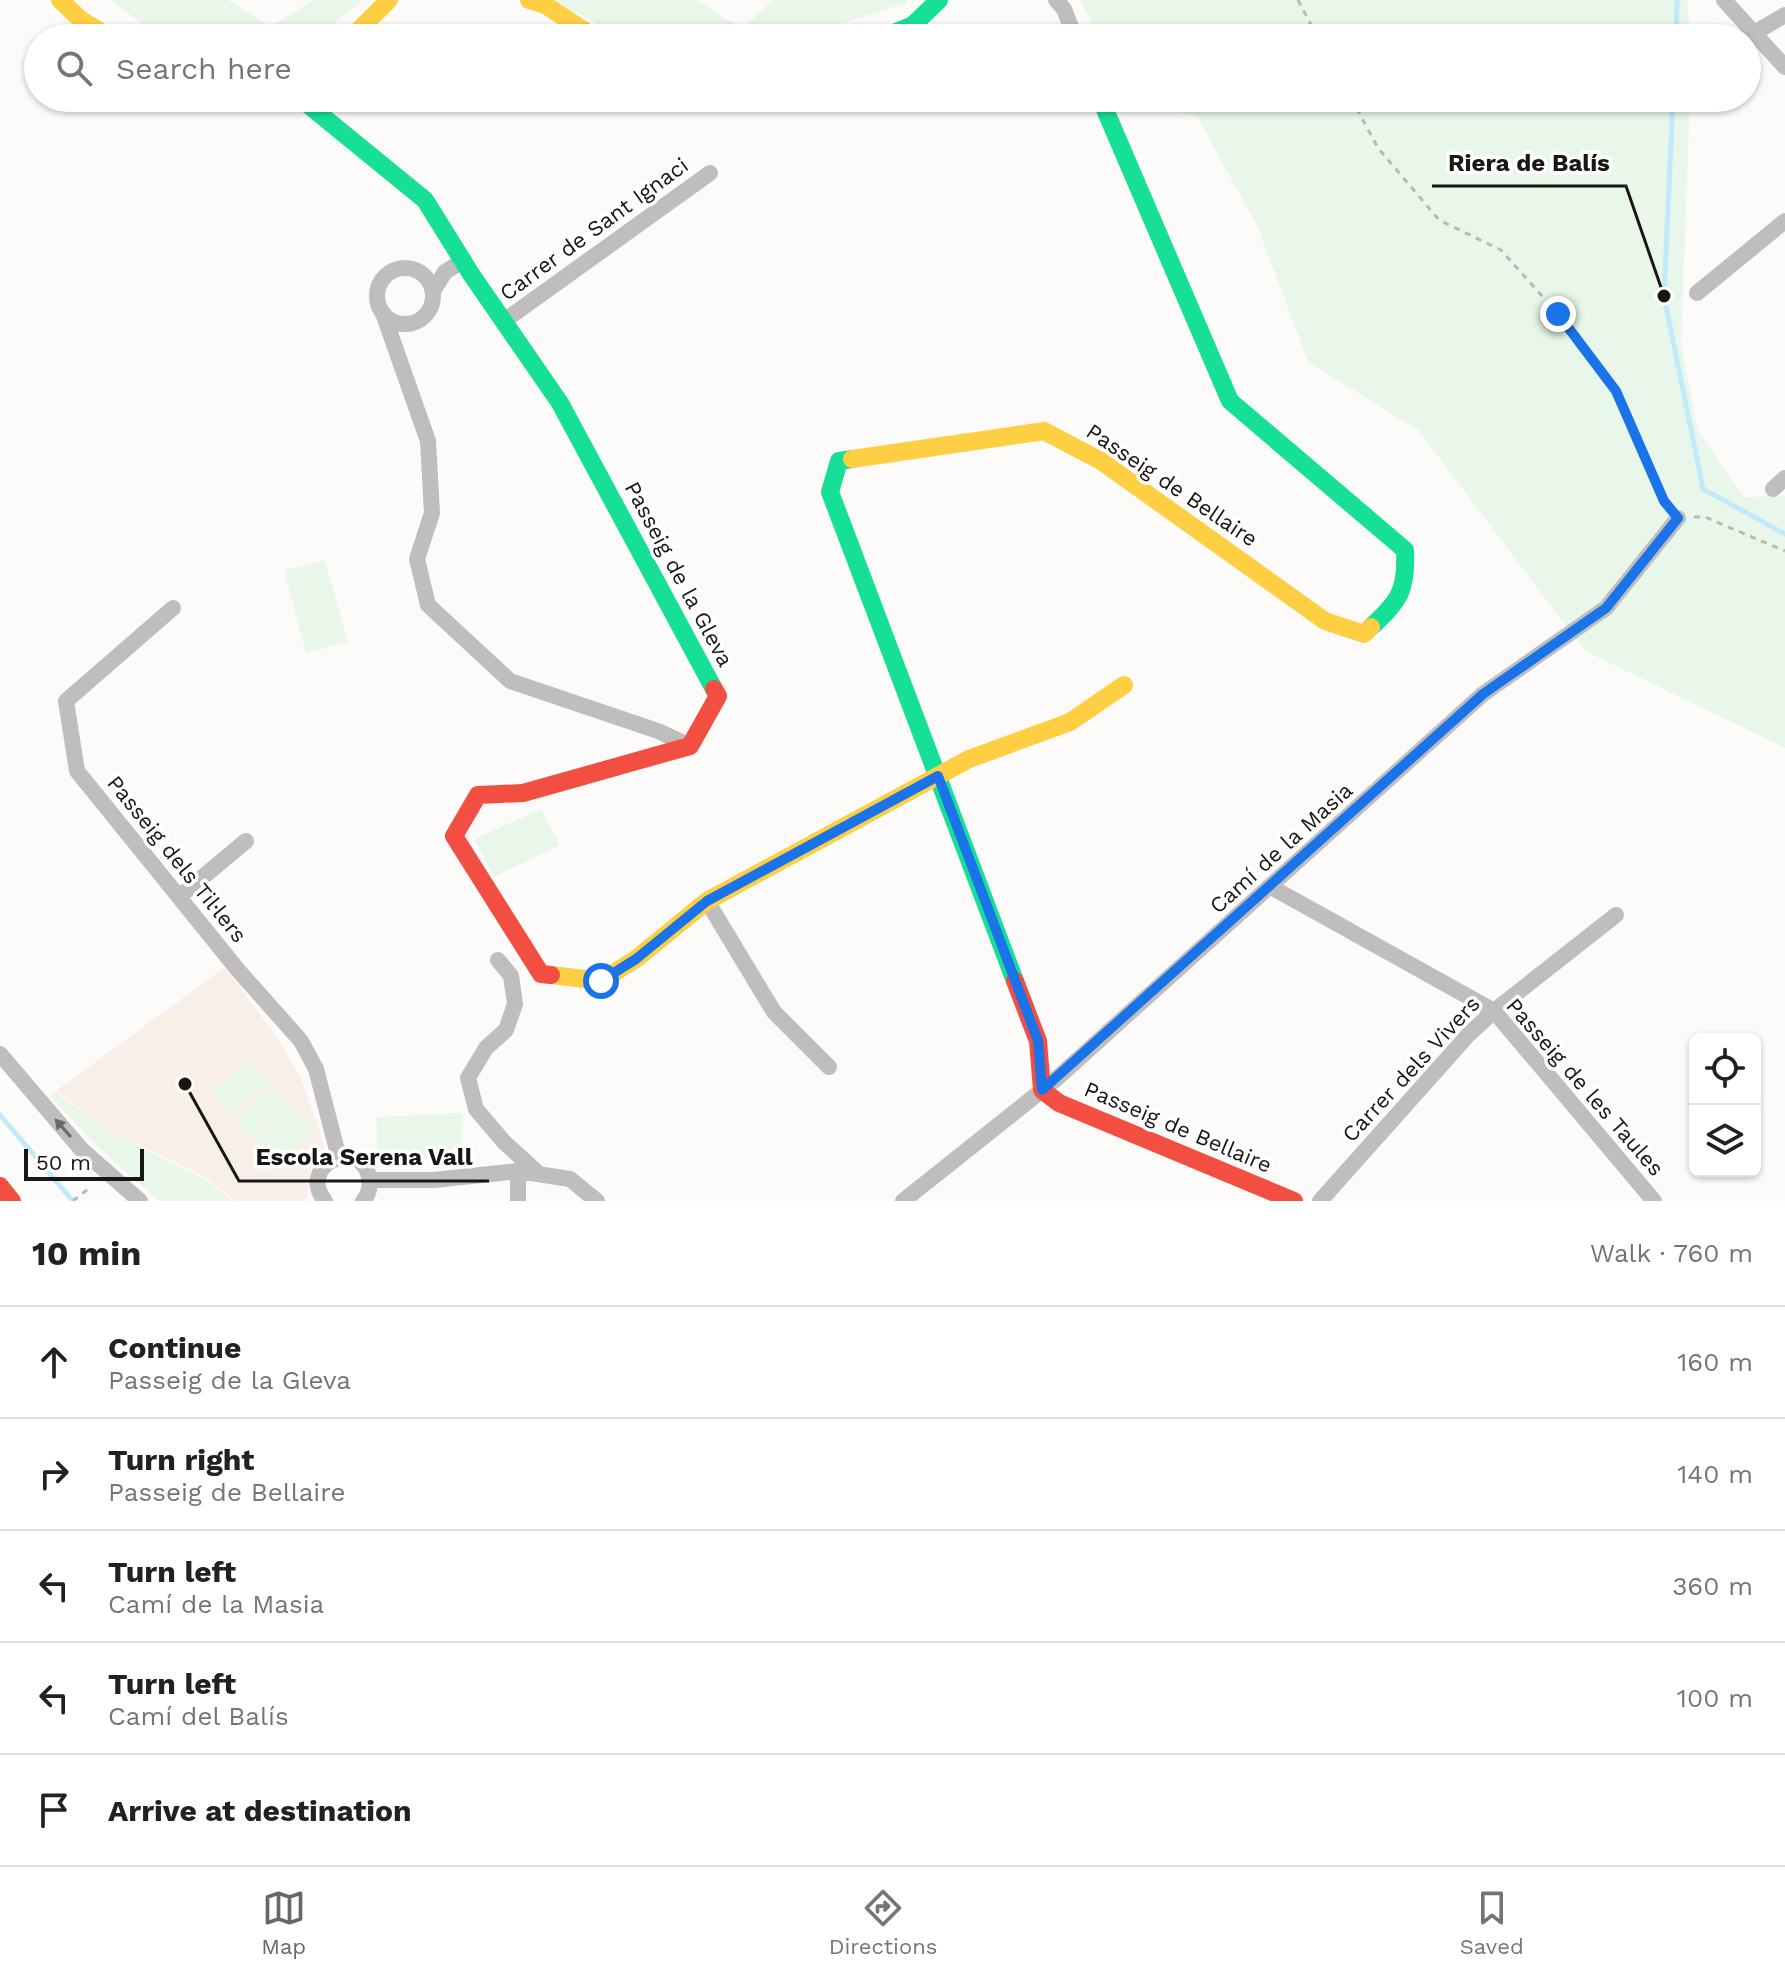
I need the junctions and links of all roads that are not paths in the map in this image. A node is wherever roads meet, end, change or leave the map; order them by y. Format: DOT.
graph roads {
  1 [pos="60,0"];
  2 [pos="389,0"];
  3 [pos="529,0"];
  4 [pos="939,0"];
  5 [pos="1056,0"];
  6 [pos="1724,0"];
  7 [pos="1785,15"];
  8 [pos="88,24"];
  9 [pos="365,24"];
  10 [pos="574,24"];
  11 [pos="914,24"];
  12 [pos="1070,24"];
  13 [pos="1742,24"];
  14 [pos="1761,29"];
  15 [pos="1761,45"];
  16 [pos="1785,67"];
  17 [pos="317,112"];
  18 [pos="1106,112"];
  19 [pos="710,173"];
  20 [pos="1785,221"];
  21 [pos="464,260"];
  22 [pos="433,291"];
  23 [pos="1697,293"];
  24 [pos="384,316"];
  25 [pos="504,321"];
  26 [pos="1678,518"];
  27 [pos="173,608"];
  28 [pos="1124,685"];
  29 [pos="690,746"];
  30 [pos="938,776"];
  31 [pos="246,841"];
  32 [pos="1271,887"];
  33 [pos="180,896"];
  34 [pos="707,901"];
  35 [pos="1616,915"];
  36 [pos="498,960"];
  37 [pos="1494,1011"];
  38 [pos="0,1054"];
  39 [pos="829,1067"];
  40 [pos="1042,1090"];
  41 [pos="339,1158"];
  42 [pos="518,1171"];
  43 [pos="539,1174"];
  44 [pos="370,1180"];
  45 [pos="0,1186"];
  46 [pos="12,1201"];
  47 [pos="140,1201"];
  48 [pos="325,1201"];
  49 [pos="363,1201"];
  50 [pos="518,1201"];
  51 [pos="597,1201"];
  52 [pos="903,1201"];
  53 [pos="1294,1201"];
  54 [pos="1320,1201"];
  55 [pos="1654,1201"];
  1 -- 8 [label="street"];
  2 -- 9 [label="street"];
  3 -- 10 [label="street"];
  4 -- 11 [label="street"];
  5 -- 12 [label="street"];
  6 -- 13 [label="street"];
  7 -- 14 [label="street"];
  15 -- 16 [label="street"];
  17 -- 21 [label="street, Passeig de la Gleva"];
  18 -- 30 [label="street, Passeig de Bellaire"];
  19 -- 25 [label="street, Carrer de Sant Ignaci"];
  20 -- 23 [label="street"];
  21 -- 22 [label="street"];
  21 -- 25 [label="street, Passeig de la Gleva"];
  22 -- 24 [label="street"];
  22 -- 24 [label="street"];
  24 -- 29 [label="street"];
  25 -- 29 [label="street, Passeig de la Gleva"];
  26 -- 32 [label="street, Camí de la Masia"];
  27 -- 33 [label="street, Passeig dels Til·lers"];
  28 -- 30 [label="street"];
  29 -- 34 [label="street"];
  30 -- 34 [label="street"];
  30 -- 40 [label="street, Passeig de Bellaire"];
  31 -- 33 [label="street"];
  32 -- 37 [label="street, Passeig de les Taules"];
  32 -- 40 [label="street, Camí de la Masia"];
  33 -- 41 [label="street, Passeig dels Til·lers"];
  34 -- 39 [label="street"];
  35 -- 37 [label="street, Carrer dels Vivers"];
  36 -- 43 [label="street"];
  37 -- 54 [label="street, Carrer dels Vivers"];
  37 -- 55 [label="street, Passeig de les Taules"];
  47 -- 38 [label="street, one-way"];
  40 -- 52 [label="street, Camí de la Masia"];
  40 -- 53 [label="street, Passeig de Bellaire"];
  41 -- 44 [label="street"];
  41 -- 48 [label="street"];
  42 -- 43 [label="street"];
  42 -- 44 [label="street"];
  42 -- 50 [label="street"];
  43 -- 51 [label="street"];
  44 -- 49 [label="street"];
  45 -- 46 [label="street"];
}
